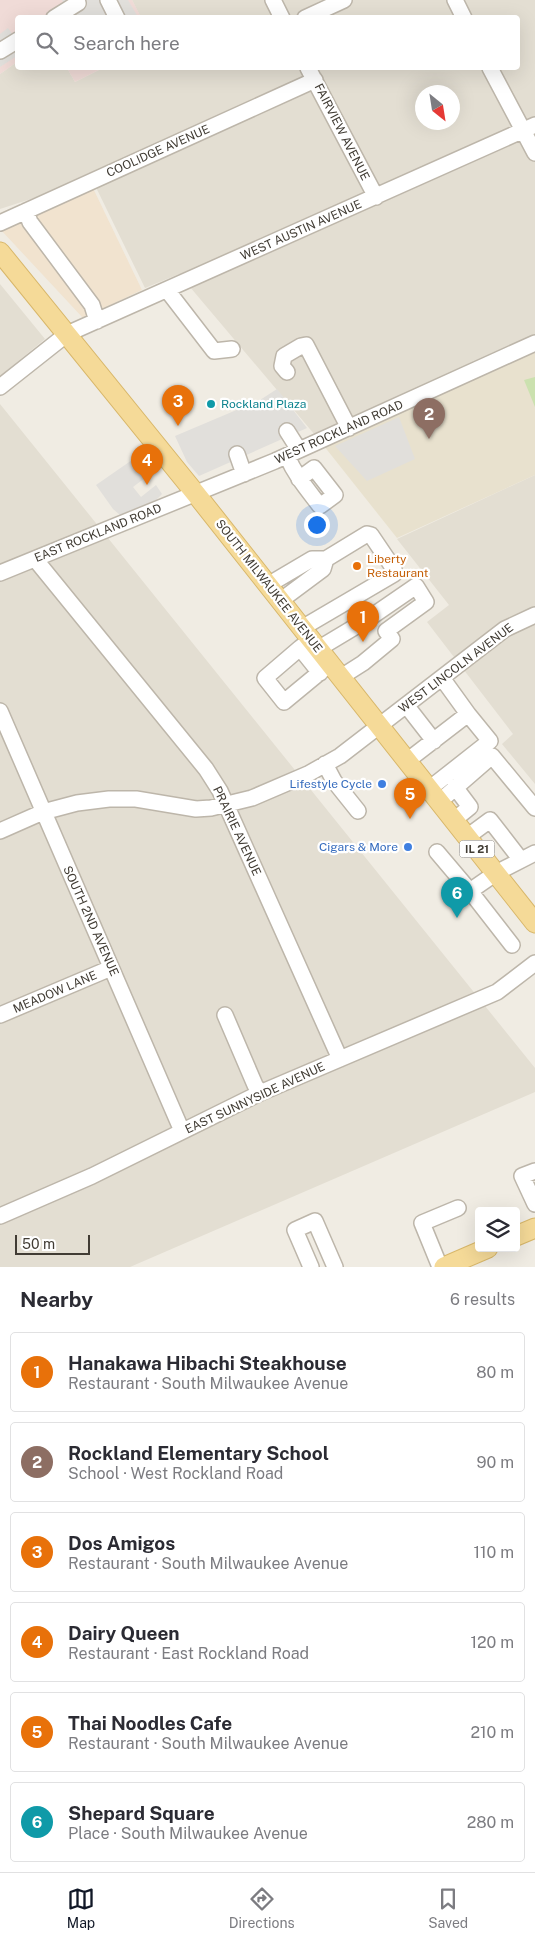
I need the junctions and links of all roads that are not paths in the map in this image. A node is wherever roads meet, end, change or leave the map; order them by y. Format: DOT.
graph roads {
  1 [pos="77,0"];
  2 [pos="108,0"];
  3 [pos="273,0"];
  4 [pos="344,0"];
  5 [pos="455,0"];
  6 [pos="59,15"];
  7 [pos="116,15"];
  8 [pos="280,15"];
  9 [pos="312,15"];
  10 [pos="462,15"];
  11 [pos="15,42"];
  12 [pos="0,51"];
  13 [pos="491,70"];
  14 [pos="312,74"];
  15 [pos="529,127"];
  16 [pos="535,153"];
  17 [pos="376,197"];
  18 [pos="26,211"];
  19 [pos="0,223"];
  20 [pos="0,252"];
  21 [pos="167,290"];
  22 [pos="97,321"];
  23 [pos="67,334"];
  24 [pos="535,343"];
  25 [pos="232,349"];
  26 [pos="287,372"];
  27 [pos="0,387"];
  28 [pos="349,428"];
  29 [pos="287,430"];
  30 [pos="293,453"];
  31 [pos="237,454"];
  32 [pos="244,474"];
  33 [pos="196,494"];
  34 [pos="322,506"];
  35 [pos="35,559"];
  36 [pos="326,559"];
  37 [pos="0,573"];
  38 [pos="268,585"];
  39 [pos="280,601"];
  40 [pos="535,615"];
  41 [pos="308,641"];
  42 [pos="330,671"];
  43 [pos="442,678"];
  44 [pos="406,706"];
  45 [pos="0,711"];
  46 [pos="468,714"];
  47 [pos="379,726"];
  48 [pos="434,741"];
  49 [pos="407,761"];
  50 [pos="325,764"];
  51 [pos="455,787"];
  52 [pos="434,795"];
  53 [pos="226,804"];
  54 [pos="535,808"];
  55 [pos="358,811"];
  56 [pos="43,812"];
  57 [pos="454,820"];
  58 [pos="0,831"];
  59 [pos="467,837"];
  60 [pos="437,852"];
  61 [pos="528,857"];
  62 [pos="496,873"];
  63 [pos="470,892"];
  64 [pos="535,923"];
  65 [pos="512,945"];
  66 [pos="535,963"];
  67 [pos="111,968"];
  68 [pos="0,1015"];
  69 [pos="225,1015"];
  70 [pos="340,1060"];
  71 [pos="260,1093"];
  72 [pos="182,1131"];
  73 [pos="535,1171"];
  74 [pos="535,1204"];
  75 [pos="458,1208"];
  76 [pos="0,1216"];
  77 [pos="535,1228"];
  78 [pos="520,1234"];
  79 [pos="482,1252"];
  80 [pos="466,1263"];
  81 [pos="311,1267"];
  82 [pos="335,1267"];
  83 [pos="440,1267"];
  84 [pos="444,1267"];
  1 -- 6 [label="street"];
  2 -- 7 [label="street"];
  3 -- 8 [label="street"];
  4 -- 9 [label="street"];
  5 -- 10 [label="street"];
  11 -- 12 [label="street"];
  13 -- 15 [label="street"];
  14 -- 17 [label="street, FAIRVIEW AVENUE"];
  14 -- 18 [label="street, COOLIDGE AVENUE"];
  15 -- 16 [label="street"];
  15 -- 17 [label="street, WEST AUSTIN AVENUE"];
  17 -- 21 [label="street, WEST AUSTIN AVENUE"];
  18 -- 19 [label="street, COOLIDGE AVENUE"];
  18 -- 22 [label="street"];
  20 -- 23 [label="main road, SOUTH MILWAUKEE AVENUE / IL 21"];
  21 -- 22 [label="street, WEST AUSTIN AVENUE"];
  21 -- 25 [label="street"];
  22 -- 23 [label="street, WEST AUSTIN AVENUE"];
  23 -- 27 [label="street, WEST AUSTIN AVENUE"];
  23 -- 33 [label="main road, SOUTH MILWAUKEE AVENUE / IL 21"];
  24 -- 28 [label="street, WEST ROCKLAND ROAD"];
  26 -- 28 [label="street"];
  28 -- 30 [label="street, WEST ROCKLAND ROAD"];
  29 -- 30 [label="street"];
  30 -- 32 [label="street, WEST ROCKLAND ROAD"];
  30 -- 34 [label="street"];
  31 -- 32 [label="street"];
  32 -- 33 [label="street, WEST ROCKLAND ROAD"];
  33 -- 35 [label="street, EAST ROCKLAND ROAD"];
  33 -- 38 [label="main road, SOUTH MILWAUKEE AVENUE / IL 21"];
  35 -- 37 [label="street, EAST ROCKLAND ROAD"];
  35 -- 53 [label="street, PRAIRIE AVENUE"];
  36 -- 38 [label="street"];
  36 -- 39 [label="street"];
  36 -- 41 [label="street"];
  38 -- 39 [label="main road, SOUTH MILWAUKEE AVENUE / IL 21"];
  39 -- 41 [label="main road, SOUTH MILWAUKEE AVENUE / IL 21"];
  40 -- 43 [label="street, WEST LINCOLN AVENUE"];
  41 -- 42 [label="main road, SOUTH MILWAUKEE AVENUE / IL 21"];
  41 -- 42 [label="street"];
  41 -- 42 [label="street"];
  42 -- 47 [label="main road, SOUTH MILWAUKEE AVENUE / IL 21"];
  43 -- 44 [label="street, WEST LINCOLN AVENUE"];
  43 -- 46 [label="street"];
  44 -- 47 [label="street, WEST LINCOLN AVENUE"];
  44 -- 48 [label="street"];
  45 -- 56 [label="street, SOUTH 2ND AVENUE"];
  46 -- 48 [label="street"];
  46 -- 52 [label="street"];
  47 -- 49 [label="main road, SOUTH MILWAUKEE AVENUE / IL 21"];
  47 -- 50 [label="street, WEST LINCOLN AVENUE"];
  48 -- 49 [label="street"];
  49 -- 52 [label="main road, SOUTH MILWAUKEE AVENUE / IL 21"];
  50 -- 53 [label="street, WEST LINCOLN AVENUE"];
  50 -- 55 [label="street"];
  51 -- 52 [label="street"];
  51 -- 54 [label="street"];
  51 -- 57 [label="street"];
  52 -- 57 [label="main road, SOUTH MILWAUKEE AVENUE / IL 21"];
  53 -- 56 [label="street, WEST LINCOLN AVENUE"];
  53 -- 70 [label="street, PRAIRIE AVENUE"];
  56 -- 58 [label="street, WEST LINCOLN AVENUE"];
  56 -- 67 [label="street, SOUTH 2ND AVENUE"];
  57 -- 59 [label="main road, SOUTH MILWAUKEE AVENUE / IL 21"];
  59 -- 61 [label="street"];
  59 -- 62 [label="main road, SOUTH MILWAUKEE AVENUE / IL 21"];
  60 -- 63 [label="street"];
  61 -- 62 [label="street"];
  62 -- 63 [label="street"];
  62 -- 64 [label="main road, SOUTH MILWAUKEE AVENUE / IL 21"];
  63 -- 65 [label="street"];
  66 -- 70 [label="street, EAST SUNNYSIDE AVENUE"];
  67 -- 68 [label="street, MEADOW LANE"];
  67 -- 72 [label="street, SOUTH 2ND AVENUE"];
  69 -- 71 [label="street"];
  70 -- 71 [label="street, EAST SUNNYSIDE AVENUE"];
  71 -- 72 [label="street, EAST SUNNYSIDE AVENUE"];
  72 -- 76 [label="street, EAST SUNNYSIDE AVENUE"];
  73 -- 74 [label="street"];
  75 -- 83 [label="street"];
  77 -- 78 [label="main road"];
  79 -- 80 [label="main road"];
  80 -- 84 [label="main road"];
  81 -- 82 [label="street"];
}
